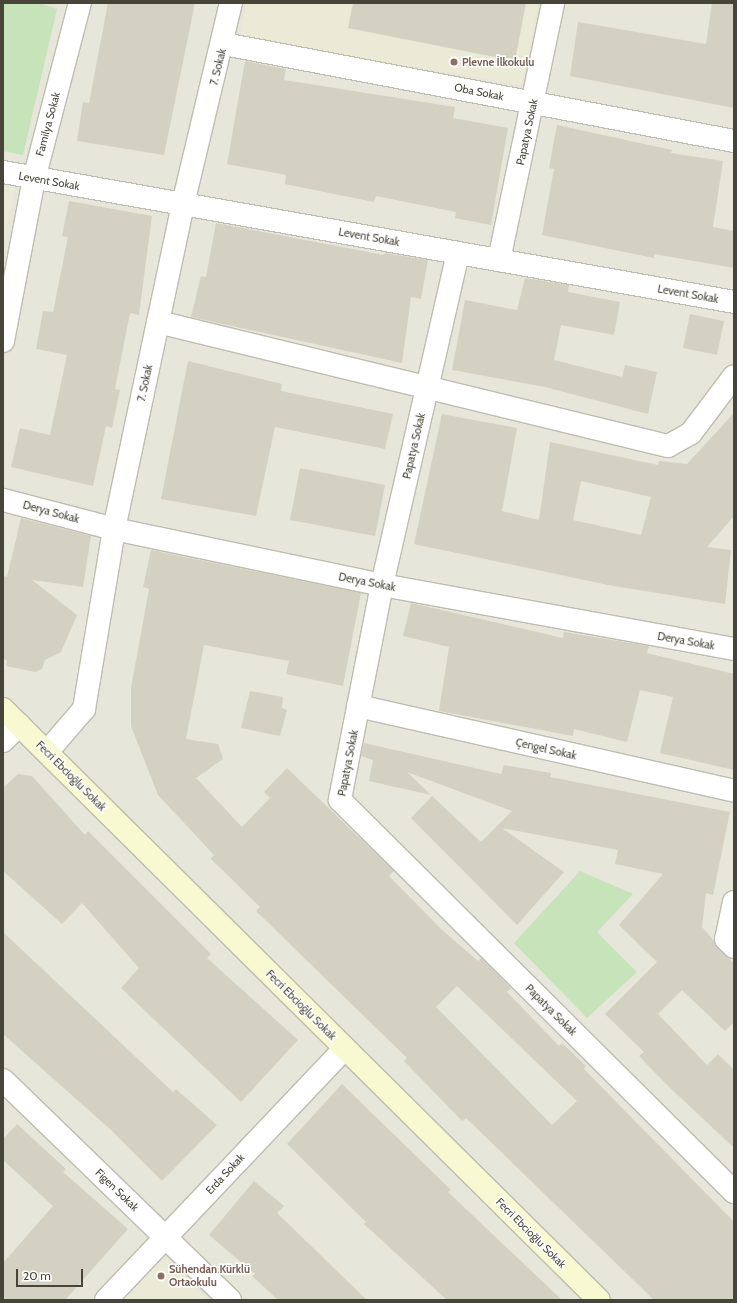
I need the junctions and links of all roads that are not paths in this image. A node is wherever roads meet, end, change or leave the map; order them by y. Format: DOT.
graph roads {
  1 [pos="80,3"];
  2 [pos="231,3"];
  3 [pos="554,3"];
  4 [pos="224,44"];
  5 [pos="533,102"];
  6 [pos="734,141"];
  7 [pos="3,172"];
  8 [pos="34,179"];
  9 [pos="183,204"];
  10 [pos="458,253"];
  11 [pos="499,260"];
  12 [pos="734,302"];
  13 [pos="158,322"];
  14 [pos="3,341"];
  15 [pos="734,376"];
  16 [pos="428,385"];
  17 [pos="3,500"];
  18 [pos="114,529"];
  19 [pos="382,585"];
  20 [pos="734,649"];
  21 [pos="358,706"];
  22 [pos="3,709"];
  23 [pos="19,725"];
  24 [pos="3,741"];
  25 [pos="47,752"];
  26 [pos="734,791"];
  27 [pos="734,902"];
  28 [pos="734,947"];
  29 [pos="345,1048"];
  30 [pos="7,1091"];
  31 [pos="734,1192"];
  32 [pos="165,1238"];
  33 [pos="106,1300"];
  34 [pos="230,1300"];
  35 [pos="599,1300"];
  1 -- 8 [label="street, Familya Sokak"];
  2 -- 4 [label="street, 7. Sokak"];
  3 -- 5 [label="street, Papatya Sokak"];
  4 -- 5 [label="street, Oba Sokak"];
  4 -- 9 [label="street, 7. Sokak"];
  5 -- 6 [label="street, Oba Sokak"];
  5 -- 11 [label="street, Papatya Sokak"];
  7 -- 8 [label="street, Levent Sokak"];
  8 -- 9 [label="street, Levent Sokak"];
  8 -- 14 [label="street, Familya Sokak"];
  9 -- 10 [label="street, Levent Sokak"];
  9 -- 13 [label="street, 7. Sokak"];
  10 -- 11 [label="street, Levent Sokak"];
  10 -- 16 [label="street, Papatya Sokak"];
  11 -- 12 [label="street, Levent Sokak"];
  13 -- 16 [label="street"];
  13 -- 18 [label="street, 7. Sokak"];
  15 -- 16 [label="street"];
  16 -- 19 [label="street, Papatya Sokak"];
  17 -- 18 [label="street, Derya Sokak"];
  18 -- 19 [label="street, Derya Sokak"];
  18 -- 25 [label="street, 7. Sokak"];
  19 -- 20 [label="street, Derya Sokak"];
  19 -- 21 [label="street, Papatya Sokak"];
  21 -- 26 [label="street, Çengel Sokak"];
  21 -- 31 [label="street, Papatya Sokak"];
  22 -- 23 [label="street, Fecri Ebcioğlu Sokak"];
  23 -- 24 [label="street"];
  23 -- 25 [label="street, Fecri Ebcioğlu Sokak"];
  25 -- 29 [label="street, Fecri Ebcioğlu Sokak"];
  27 -- 28 [label="street"];
  29 -- 32 [label="street, Erda Sokak"];
  29 -- 35 [label="street, Fecri Ebcioğlu Sokak"];
  30 -- 32 [label="street, Figen Sokak"];
  32 -- 33 [label="street, Erda Sokak"];
  32 -- 34 [label="street, Figen Sokak"];
}
